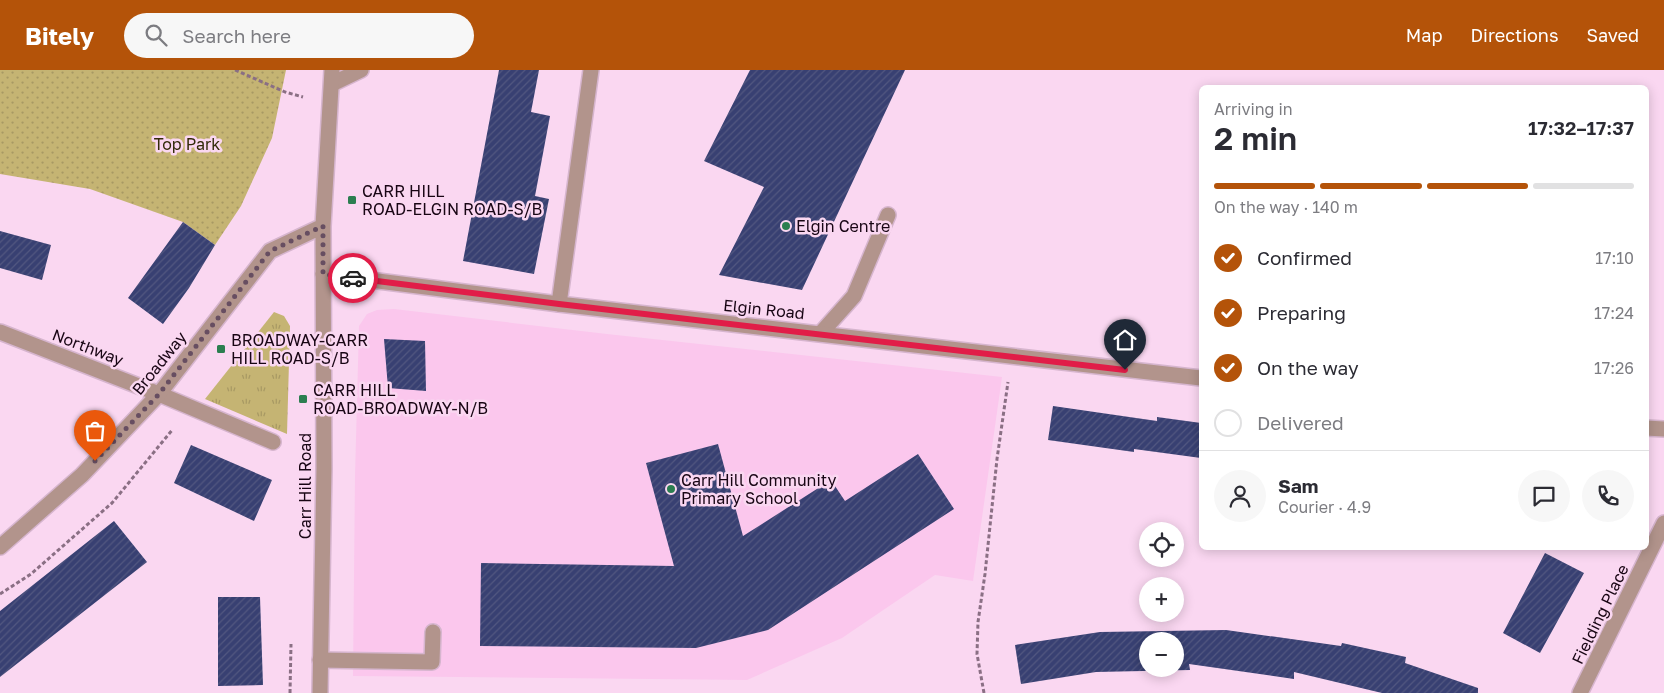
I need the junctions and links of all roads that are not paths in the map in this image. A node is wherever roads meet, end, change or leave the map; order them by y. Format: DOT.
graph roads {
  1 [pos="360,70"];
  2 [pos="591,70"];
  3 [pos="332,77"];
  4 [pos="888,215"];
  5 [pos="323,226"];
  6 [pos="323,274"];
  7 [pos="559,304"];
  8 [pos="0,332"];
  9 [pos="821,333"];
  10 [pos="1199,378"];
  11 [pos="159,394"];
  12 [pos="1649,428"];
  13 [pos="1664,429"];
  14 [pos="273,442"];
  15 [pos="1664,523"];
  16 [pos="0,547"];
  17 [pos="433,632"];
  18 [pos="320,660"];
  19 [pos="320,693"];
  20 [pos="1580,693"];
  1 -- 3 [label="street"];
  2 -- 7 [label="street"];
  3 -- 5 [label="street, Carr Hill Road"];
  4 -- 9 [label="street"];
  5 -- 6 [label="street, Carr Hill Road"];
  5 -- 11 [label="street, Broadway"];
  6 -- 7 [label="street, Elgin Road"];
  6 -- 18 [label="street, Carr Hill Road"];
  7 -- 9 [label="street, Elgin Road"];
  8 -- 11 [label="street, Northway"];
  9 -- 10 [label="street, Elgin Road"];
  11 -- 14 [label="street, Northway"];
  11 -- 16 [label="street, Broadway"];
  12 -- 13 [label="street"];
  15 -- 20 [label="street, Fielding Place"];
  17 -- 18 [label="street"];
  18 -- 19 [label="street, Carr Hill Road"];
}
